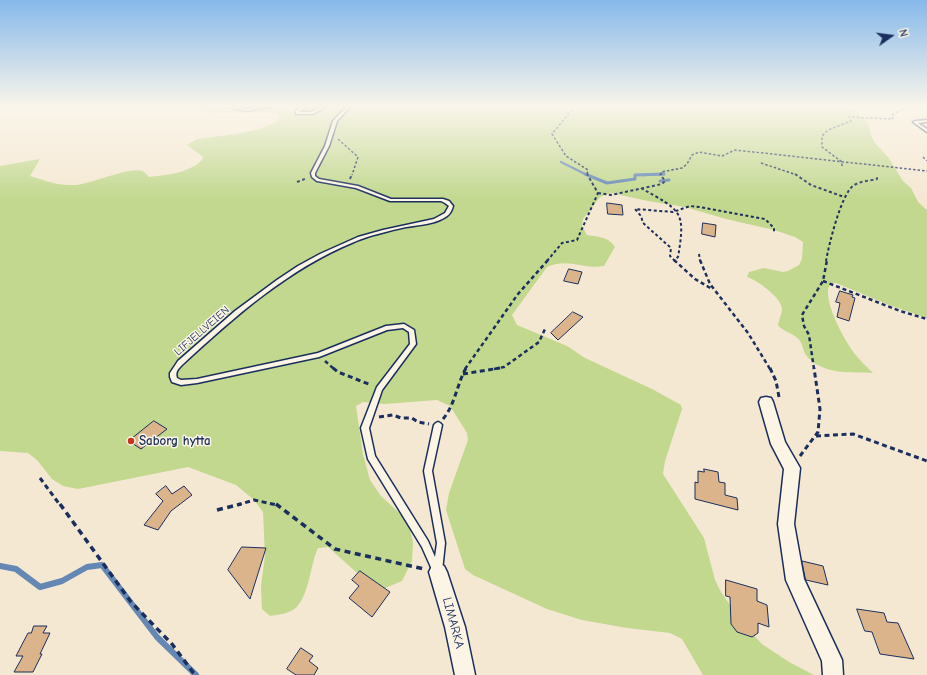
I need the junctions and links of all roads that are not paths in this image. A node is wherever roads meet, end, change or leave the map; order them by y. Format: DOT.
graph roads {
  1 [pos="329,138"];
  2 [pos="766,402"];
  3 [pos="438,425"];
  4 [pos="438,572"];
  5 [pos="465,675"];
  6 [pos="833,675"];
  1 -- 4 [label="lane, LIFJELLVEIEN"];
  2 -- 6 [label="street"];
  3 -- 4 [label="lane"];
  4 -- 5 [label="street, LIMARKA"];
}
